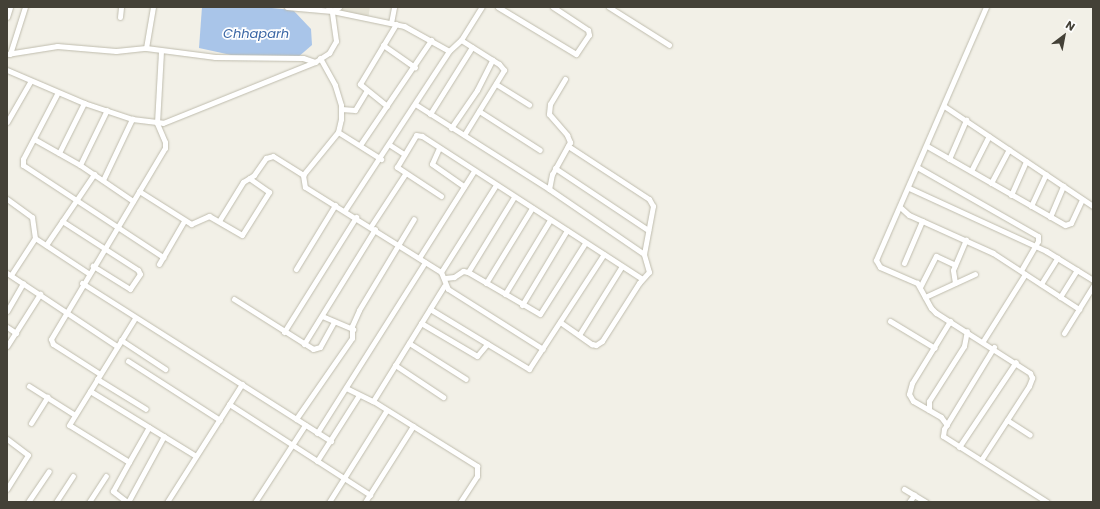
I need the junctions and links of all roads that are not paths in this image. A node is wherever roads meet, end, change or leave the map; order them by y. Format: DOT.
graph roads {
  1 [pos="10,7"];
  2 [pos="25,7"];
  3 [pos="121,7"];
  4 [pos="153,7"];
  5 [pos="287,7"];
  6 [pos="339,7"];
  7 [pos="394,7"];
  8 [pos="482,7"];
  9 [pos="498,7"];
  10 [pos="553,7"];
  11 [pos="609,7"];
  12 [pos="986,7"];
  13 [pos="330,9"];
  14 [pos="7,17"];
  15 [pos="120,17"];
  16 [pos="394,24"];
  17 [pos="431,40"];
  18 [pos="461,40"];
  19 [pos="383,45"];
  20 [pos="668,45"];
  21 [pos="472,47"];
  22 [pos="146,48"];
  23 [pos="449,51"];
  24 [pos="161,52"];
  25 [pos="8,54"];
  26 [pos="320,58"];
  27 [pos="492,60"];
  28 [pos="315,62"];
  29 [pos="415,67"];
  30 [pos="7,70"];
  31 [pos="565,80"];
  32 [pos="30,82"];
  33 [pos="496,84"];
  34 [pos="367,90"];
  35 [pos="58,94"];
  36 [pos="84,103"];
  37 [pos="415,104"];
  38 [pos="529,105"];
  39 [pos="387,106"];
  40 [pos="944,106"];
  41 [pos="341,109"];
  42 [pos="107,110"];
  43 [pos="479,112"];
  44 [pos="430,114"];
  45 [pos="132,118"];
  46 [pos="966,120"];
  47 [pos="7,122"];
  48 [pos="157,123"];
  49 [pos="451,128"];
  50 [pos="338,132"];
  51 [pos="464,135"];
  52 [pos="989,136"];
  53 [pos="34,139"];
  54 [pos="390,145"];
  55 [pos="360,146"];
  56 [pos="568,146"];
  57 [pos="927,146"];
  58 [pos="439,148"];
  59 [pos="1009,149"];
  60 [pos="540,150"];
  61 [pos="60,153"];
  62 [pos="404,154"];
  63 [pos="380,159"];
  64 [pos="949,159"];
  65 [pos="1026,161"];
  66 [pos="80,165"];
  67 [pos="917,167"];
  68 [pos="555,168"];
  69 [pos="474,171"];
  70 [pos="971,172"];
  71 [pos="94,174"];
  72 [pos="405,174"];
  73 [pos="1046,174"];
  74 [pos="303,175"];
  75 [pos="249,178"];
  76 [pos="104,180"];
  77 [pos="991,183"];
  78 [pos="496,185"];
  79 [pos="464,186"];
  80 [pos="1063,186"];
  81 [pos="908,188"];
  82 [pos="549,189"];
  83 [pos="139,191"];
  84 [pos="1012,195"];
  85 [pos="441,196"];
  86 [pos="514,197"];
  87 [pos="7,199"];
  88 [pos="1082,199"];
  89 [pos="77,200"];
  90 [pos="133,201"];
  91 [pos="336,204"];
  92 [pos="1031,206"];
  93 [pos="1093,206"];
  94 [pos="900,207"];
  95 [pos="532,208"];
  96 [pos="345,210"];
  97 [pos="356,217"];
  98 [pos="1050,217"];
  99 [pos="414,219"];
  100 [pos="550,220"];
  101 [pos="62,221"];
  102 [pos="184,221"];
  103 [pos="219,221"];
  104 [pos="922,221"];
  105 [pos="117,225"];
  106 [pos="373,228"];
  107 [pos="566,230"];
  108 [pos="648,230"];
  109 [pos="35,238"];
  110 [pos="966,240"];
  111 [pos="585,243"];
  112 [pos="399,244"];
  113 [pos="46,245"];
  114 [pos="1036,246"];
  115 [pos="103,248"];
  116 [pos="604,254"];
  117 [pos="644,254"];
  118 [pos="163,257"];
  119 [pos="419,258"];
  120 [pos="1057,258"];
  121 [pos="425,262"];
  122 [pos="904,263"];
  123 [pos="159,264"];
  124 [pos="955,265"];
  125 [pos="93,266"];
  126 [pos="622,266"];
  127 [pos="296,269"];
  128 [pos="1077,270"];
  129 [pos="441,272"];
  130 [pos="468,272"];
  131 [pos="1023,273"];
  132 [pos="9,274"];
  133 [pos="88,274"];
  134 [pos="975,274"];
  135 [pos="445,278"];
  136 [pos="642,279"];
  137 [pos="1093,280"];
  138 [pos="24,283"];
  139 [pos="82,283"];
  140 [pos="486,283"];
  141 [pos="955,283"];
  142 [pos="1041,284"];
  143 [pos="444,286"];
  144 [pos="1093,286"];
  145 [pos="920,287"];
  146 [pos="40,294"];
  147 [pos="505,294"];
  148 [pos="925,297"];
  149 [pos="1060,297"];
  150 [pos="234,299"];
  151 [pos="522,305"];
  152 [pos="430,309"];
  153 [pos="1079,309"];
  154 [pos="7,311"];
  155 [pos="66,311"];
  156 [pos="322,316"];
  157 [pos="135,318"];
  158 [pos="890,321"];
  159 [pos="950,321"];
  160 [pos="334,322"];
  161 [pos="560,322"];
  162 [pos="421,323"];
  163 [pos="7,327"];
  164 [pos="353,330"];
  165 [pos="967,331"];
  166 [pos="16,332"];
  167 [pos="284,332"];
  168 [pos="1064,333"];
  169 [pos="579,335"];
  170 [pos="121,340"];
  171 [pos="984,341"];
  172 [pos="409,343"];
  173 [pos="304,344"];
  174 [pos="487,344"];
  175 [pos="7,346"];
  176 [pos="117,346"];
  177 [pos="935,348"];
  178 [pos="994,348"];
  179 [pos="543,349"];
  180 [pos="128,361"];
  181 [pos="1016,362"];
  182 [pos="395,365"];
  183 [pos="165,369"];
  184 [pos="98,376"];
  185 [pos="466,379"];
  186 [pos="242,384"];
  187 [pos="29,386"];
  188 [pos="346,388"];
  189 [pos="90,391"];
  190 [pos="359,395"];
  191 [pos="47,397"];
  192 [pos="443,397"];
  193 [pos="373,401"];
  194 [pos="229,404"];
  195 [pos="146,409"];
  196 [pos="929,410"];
  197 [pos="386,411"];
  198 [pos="75,415"];
  199 [pos="296,419"];
  200 [pos="220,420"];
  201 [pos="1007,420"];
  202 [pos="31,423"];
  203 [pos="305,425"];
  204 [pos="947,425"];
  205 [pos="413,426"];
  206 [pos="148,427"];
  207 [pos="317,433"];
  208 [pos="1030,435"];
  209 [pos="164,436"];
  210 [pos="7,439"];
  211 [pos="331,441"];
  212 [pos="292,446"];
  213 [pos="959,447"];
  214 [pos="196,456"];
  215 [pos="981,460"];
  216 [pos="318,461"];
  217 [pos="129,462"];
  218 [pos="50,471"];
  219 [pos="73,476"];
  220 [pos="106,476"];
  221 [pos="344,478"];
  222 [pos="7,489"];
  223 [pos="904,489"];
  224 [pos="370,495"];
  225 [pos="914,495"];
  226 [pos="120,500"];
  227 [pos="28,502"];
  228 [pos="56,502"];
  229 [pos="89,502"];
  230 [pos="127,502"];
  231 [pos="167,502"];
  232 [pos="255,502"];
  233 [pos="329,502"];
  234 [pos="365,502"];
  235 [pos="460,502"];
  236 [pos="909,502"];
  237 [pos="926,502"];
  238 [pos="1046,502"];
  1 -- 14 [label="street"];
  2 -- 25 [label="street"];
  3 -- 15 [label="street"];
  4 -- 22 [label="street"];
  5 -- 13 [label="street"];
  6 -- 13 [label="street"];
  7 -- 16 [label="street"];
  8 -- 18 [label="street"];
  9 -- 10 [label="street"];
  11 -- 20 [label="street"];
  12 -- 40 [label="street"];
  13 -- 16 [label="street"];
  13 -- 26 [label="street"];
  16 -- 17 [label="street"];
  16 -- 19 [label="street"];
  17 -- 23 [label="street"];
  17 -- 29 [label="street"];
  18 -- 21 [label="street"];
  18 -- 23 [label="street"];
  19 -- 29 [label="street"];
  19 -- 34 [label="street"];
  21 -- 27 [label="street"];
  21 -- 44 [label="street"];
  22 -- 24 [label="street"];
  22 -- 25 [label="street"];
  23 -- 37 [label="street"];
  24 -- 28 [label="street"];
  24 -- 48 [label="street"];
  26 -- 28 [label="street"];
  26 -- 41 [label="street"];
  27 -- 33 [label="street"];
  27 -- 49 [label="street"];
  28 -- 48 [label="street"];
  29 -- 39 [label="street"];
  30 -- 32 [label="street"];
  31 -- 56 [label="street"];
  32 -- 35 [label="street"];
  32 -- 47 [label="street"];
  33 -- 38 [label="street"];
  33 -- 43 [label="street"];
  34 -- 39 [label="street"];
  34 -- 41 [label="street"];
  35 -- 36 [label="street"];
  35 -- 53 [label="street"];
  36 -- 42 [label="street"];
  36 -- 61 [label="street"];
  37 -- 44 [label="street"];
  37 -- 54 [label="street"];
  39 -- 55 [label="street"];
  40 -- 46 [label="street"];
  40 -- 57 [label="street"];
  41 -- 50 [label="street"];
  42 -- 45 [label="street"];
  42 -- 66 [label="street"];
  43 -- 51 [label="street"];
  43 -- 60 [label="street"];
  44 -- 49 [label="street"];
  45 -- 48 [label="street"];
  45 -- 76 [label="street"];
  46 -- 52 [label="street"];
  46 -- 64 [label="street"];
  48 -- 83 [label="street"];
  49 -- 51 [label="street"];
  50 -- 55 [label="street"];
  50 -- 74 [label="street"];
  51 -- 82 [label="street"];
  52 -- 59 [label="street"];
  52 -- 70 [label="street"];
  53 -- 61 [label="street"];
  53 -- 89 [label="street"];
  54 -- 62 [label="street"];
  54 -- 63 [label="street"];
  55 -- 63 [label="street"];
  56 -- 68 [label="street"];
  56 -- 108 [label="street"];
  57 -- 64 [label="street"];
  57 -- 67 [label="street"];
  58 -- 62 [label="street"];
  58 -- 69 [label="street"];
  58 -- 79 [label="street"];
  59 -- 65 [label="street"];
  59 -- 77 [label="street"];
  61 -- 66 [label="street"];
  62 -- 72 [label="street"];
  63 -- 96 [label="street"];
  64 -- 70 [label="street"];
  65 -- 73 [label="street"];
  65 -- 84 [label="street"];
  66 -- 71 [label="street"];
  67 -- 81 [label="street"];
  67 -- 114 [label="street"];
  68 -- 82 [label="street"];
  68 -- 108 [label="street"];
  69 -- 78 [label="street"];
  69 -- 79 [label="street"];
  70 -- 77 [label="street"];
  71 -- 76 [label="street"];
  71 -- 89 [label="street"];
  72 -- 85 [label="street"];
  72 -- 106 [label="street"];
  73 -- 80 [label="street"];
  73 -- 92 [label="street"];
  74 -- 75 [label="street"];
  74 -- 91 [label="street"];
  75 -- 103 [label="street"];
  75 -- 103 [label="street"];
  76 -- 90 [label="street"];
  77 -- 84 [label="street"];
  78 -- 86 [label="street"];
  78 -- 129 [label="street"];
  79 -- 119 [label="street"];
  80 -- 88 [label="street"];
  80 -- 98 [label="street"];
  81 -- 94 [label="street"];
  81 -- 114 [label="street"];
  82 -- 117 [label="street"];
  83 -- 90 [label="street"];
  83 -- 102 [label="street"];
  84 -- 92 [label="street"];
  86 -- 95 [label="street"];
  86 -- 130 [label="street"];
  87 -- 109 [label="street"];
  88 -- 93 [label="street"];
  88 -- 98 [label="street"];
  89 -- 101 [label="street"];
  89 -- 105 [label="street"];
  90 -- 105 [label="street"];
  91 -- 96 [label="street"];
  91 -- 127 [label="street"];
  92 -- 98 [label="street"];
  94 -- 104 [label="street"];
  94 -- 145 [label="street"];
  95 -- 100 [label="street"];
  95 -- 140 [label="street"];
  96 -- 97 [label="street"];
  97 -- 106 [label="street"];
  97 -- 167 [label="street"];
  99 -- 112 [label="street"];
  100 -- 107 [label="street"];
  100 -- 147 [label="street"];
  101 -- 113 [label="street"];
  101 -- 115 [label="street"];
  102 -- 103 [label="street"];
  102 -- 118 [label="street"];
  104 -- 110 [label="street"];
  104 -- 122 [label="street"];
  105 -- 115 [label="street"];
  105 -- 118 [label="street"];
  106 -- 112 [label="street"];
  106 -- 156 [label="street"];
  107 -- 111 [label="street"];
  107 -- 151 [label="street"];
  108 -- 117 [label="street"];
  109 -- 113 [label="street"];
  109 -- 132 [label="street"];
  110 -- 124 [label="street"];
  110 -- 131 [label="street"];
  111 -- 116 [label="street"];
  111 -- 151 [label="street"];
  112 -- 119 [label="street"];
  112 -- 164 [label="street"];
  113 -- 133 [label="street"];
  114 -- 120 [label="street"];
  114 -- 131 [label="street"];
  115 -- 125 [label="street"];
  115 -- 125 [label="street"];
  116 -- 126 [label="street"];
  116 -- 161 [label="street"];
  117 -- 136 [label="street"];
  118 -- 123 [label="street"];
  119 -- 121 [label="street"];
  120 -- 128 [label="street"];
  120 -- 142 [label="street"];
  121 -- 129 [label="street"];
  121 -- 188 [label="street"];
  124 -- 141 [label="street"];
  124 -- 145 [label="street"];
  125 -- 133 [label="street"];
  126 -- 136 [label="street"];
  126 -- 169 [label="street"];
  128 -- 137 [label="street"];
  128 -- 149 [label="street"];
  129 -- 135 [label="street"];
  130 -- 135 [label="street"];
  130 -- 140 [label="street"];
  131 -- 142 [label="street"];
  131 -- 171 [label="street"];
  132 -- 138 [label="street"];
  133 -- 139 [label="street"];
  134 -- 141 [label="street"];
  135 -- 143 [label="street"];
  136 -- 169 [label="street"];
  138 -- 146 [label="street"];
  138 -- 154 [label="street"];
  139 -- 155 [label="street"];
  139 -- 157 [label="street"];
  140 -- 147 [label="street"];
  141 -- 148 [label="street"];
  142 -- 149 [label="street"];
  143 -- 152 [label="street"];
  143 -- 179 [label="street"];
  144 -- 153 [label="street"];
  145 -- 148 [label="street"];
  146 -- 155 [label="street"];
  146 -- 166 [label="street"];
  147 -- 151 [label="street"];
  148 -- 159 [label="street"];
  149 -- 153 [label="street"];
  150 -- 167 [label="street"];
  152 -- 162 [label="street"];
  152 -- 174 [label="street"];
  153 -- 168 [label="street"];
  155 -- 176 [label="street"];
  155 -- 184 [label="street"];
  156 -- 160 [label="street"];
  156 -- 173 [label="street"];
  157 -- 170 [label="street"];
  157 -- 186 [label="street"];
  158 -- 177 [label="street"];
  159 -- 165 [label="street"];
  159 -- 177 [label="street"];
  160 -- 164 [label="street"];
  160 -- 173 [label="street"];
  161 -- 169 [label="street"];
  161 -- 179 [label="street"];
  162 -- 172 [label="street"];
  162 -- 174 [label="street"];
  163 -- 166 [label="street"];
  164 -- 199 [label="street"];
  165 -- 171 [label="street"];
  165 -- 196 [label="street"];
  166 -- 175 [label="street"];
  167 -- 173 [label="street"];
  170 -- 176 [label="street"];
  170 -- 183 [label="street"];
  171 -- 178 [label="street"];
  172 -- 182 [label="street"];
  172 -- 185 [label="street"];
  174 -- 179 [label="street"];
  176 -- 184 [label="street"];
  177 -- 196 [label="street"];
  178 -- 181 [label="street"];
  178 -- 204 [label="street"];
  180 -- 200 [label="street"];
  181 -- 201 [label="street"];
  181 -- 213 [label="street"];
  182 -- 192 [label="street"];
  182 -- 193 [label="street"];
  184 -- 189 [label="street"];
  184 -- 195 [label="street"];
  186 -- 194 [label="street"];
  186 -- 199 [label="street"];
  187 -- 191 [label="street"];
  188 -- 190 [label="street"];
  188 -- 207 [label="street"];
  189 -- 198 [label="street"];
  189 -- 206 [label="street"];
  190 -- 193 [label="street"];
  190 -- 211 [label="street"];
  191 -- 198 [label="street"];
  191 -- 202 [label="street"];
  193 -- 197 [label="street"];
  194 -- 200 [label="street"];
  194 -- 212 [label="street"];
  196 -- 204 [label="street"];
  197 -- 205 [label="street"];
  197 -- 221 [label="street"];
  198 -- 217 [label="street"];
  199 -- 203 [label="street"];
  200 -- 214 [label="street"];
  201 -- 208 [label="street"];
  201 -- 215 [label="street"];
  203 -- 207 [label="street"];
  203 -- 212 [label="street"];
  204 -- 213 [label="street"];
  205 -- 224 [label="street"];
  205 -- 235 [label="street"];
  206 -- 209 [label="street"];
  206 -- 217 [label="street"];
  207 -- 211 [label="street"];
  209 -- 214 [label="street"];
  209 -- 230 [label="street"];
  210 -- 222 [label="street"];
  211 -- 216 [label="street"];
  212 -- 216 [label="street"];
  212 -- 232 [label="street"];
  213 -- 215 [label="street"];
  214 -- 231 [label="street"];
  215 -- 238 [label="street"];
  216 -- 221 [label="street"];
  217 -- 226 [label="street"];
  218 -- 227 [label="street"];
  219 -- 228 [label="street"];
  220 -- 229 [label="street"];
  221 -- 224 [label="street"];
  221 -- 233 [label="street"];
  223 -- 225 [label="street"];
  224 -- 234 [label="street"];
  225 -- 236 [label="street"];
  225 -- 237 [label="street"];
  226 -- 230 [label="street"];
}
